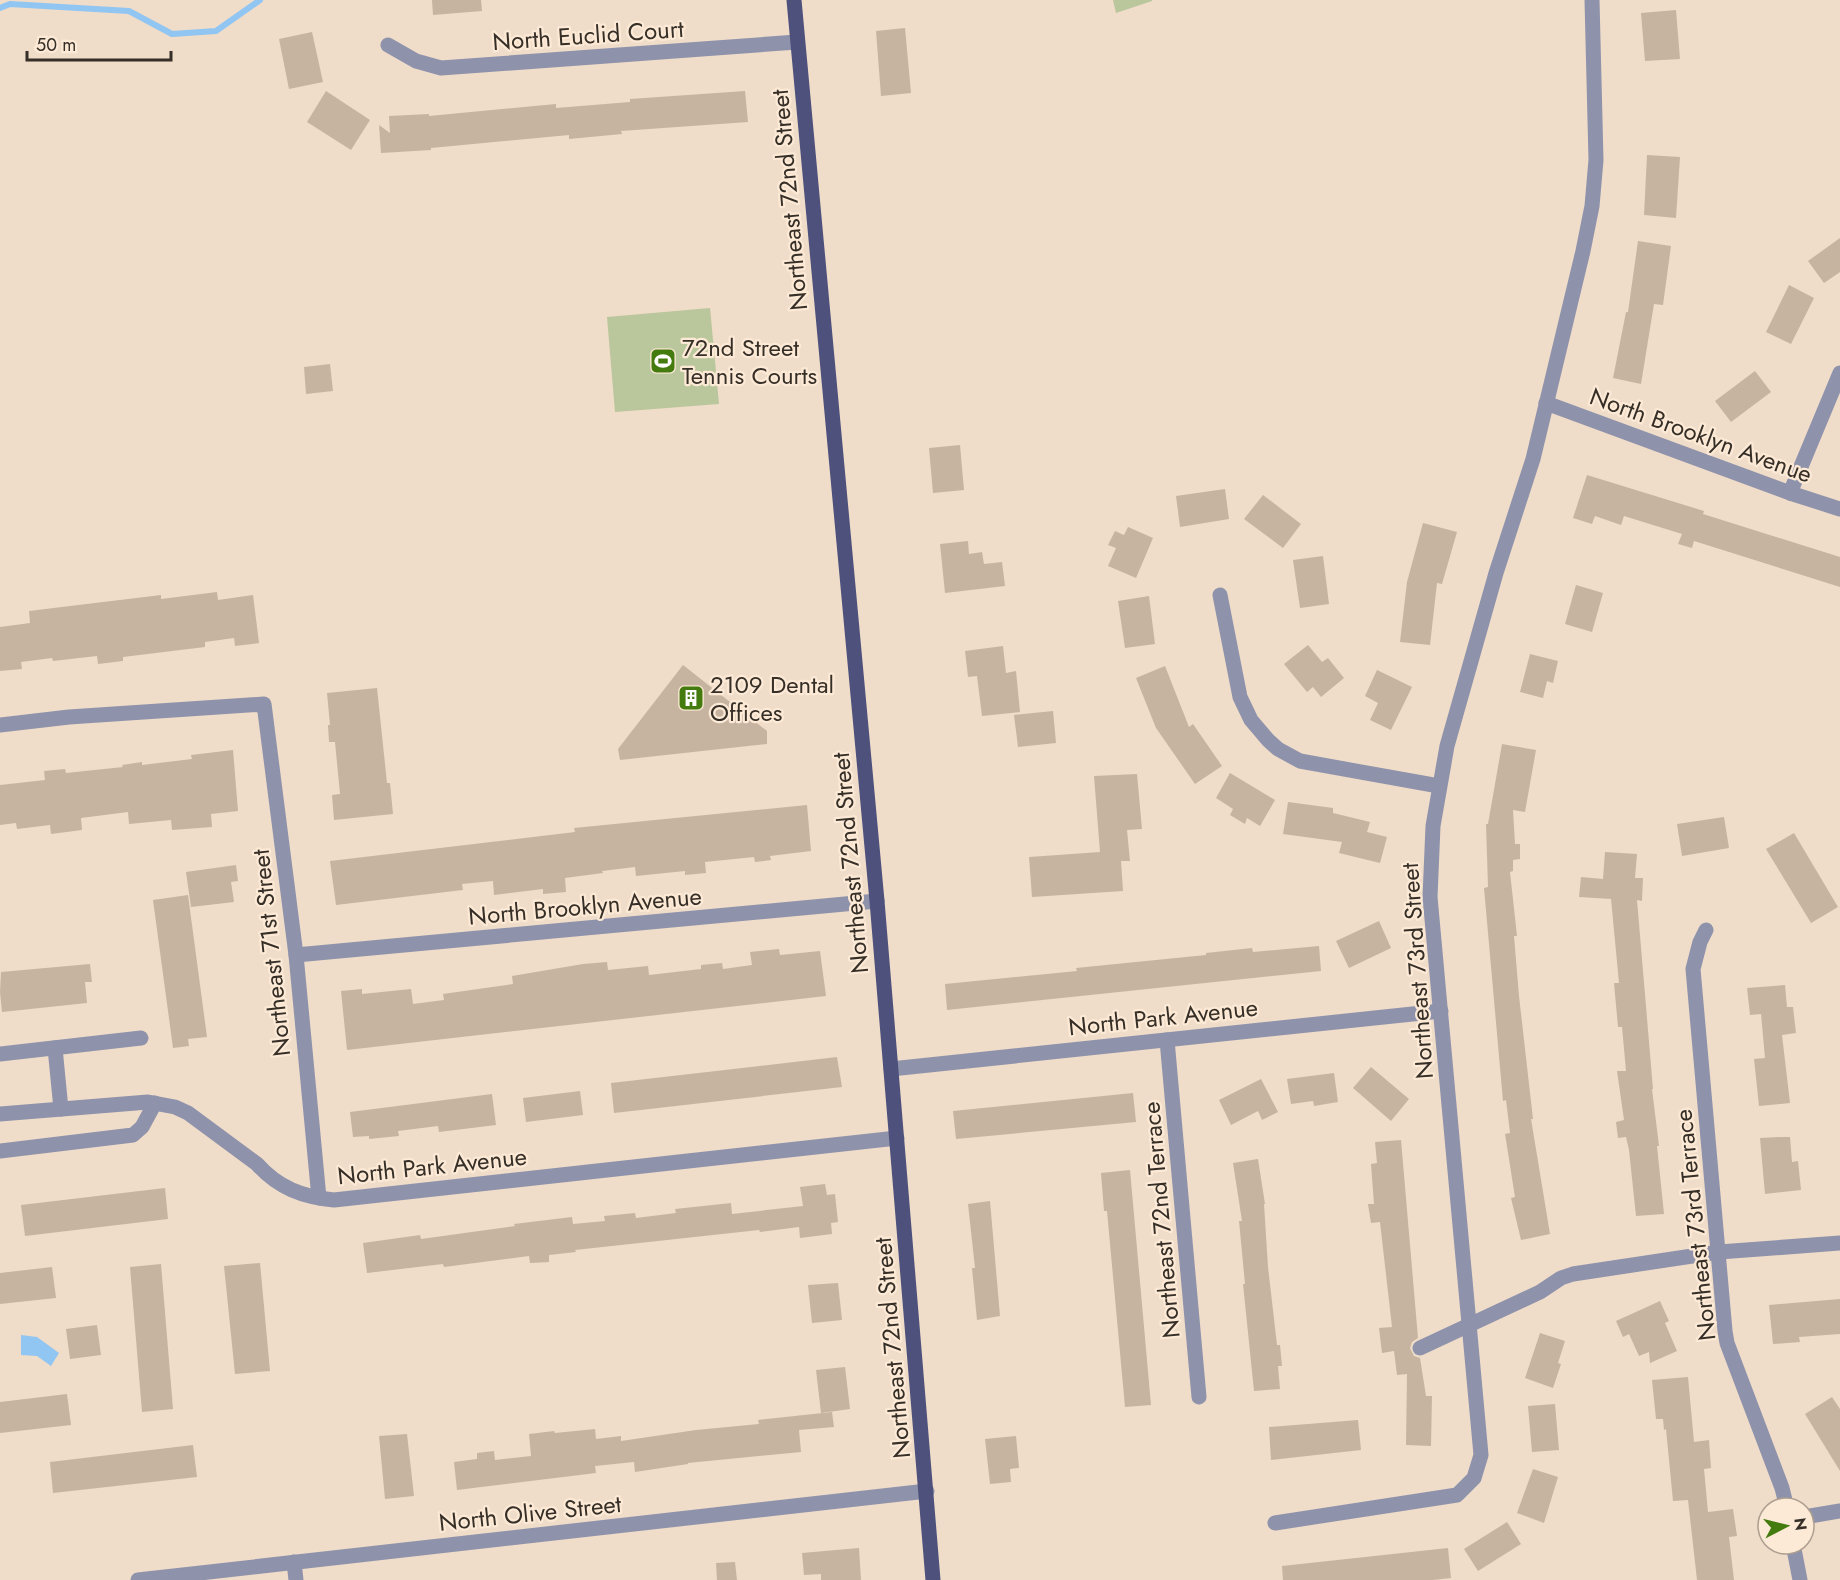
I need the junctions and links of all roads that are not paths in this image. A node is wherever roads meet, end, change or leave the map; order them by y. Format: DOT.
graph roads {
  1 [pos="794,0"];
  2 [pos="1592,0"];
  3 [pos="797,42"];
  4 [pos="388,45"];
  5 [pos="1840,373"];
  6 [pos="1546,403"];
  7 [pos="1790,493"];
  8 [pos="1840,509"];
  9 [pos="1220,595"];
  10 [pos="0,725"];
  11 [pos="1439,786"];
  12 [pos="877,901"];
  13 [pos="1706,930"];
  14 [pos="296,955"];
  15 [pos="1441,1011"];
  16 [pos="141,1038"];
  17 [pos="1167,1040"];
  18 [pos="55,1048"];
  19 [pos="0,1054"];
  20 [pos="891,1068"];
  21 [pos="155,1103"];
  22 [pos="61,1109"];
  23 [pos="0,1114"];
  24 [pos="897,1138"];
  25 [pos="0,1151"];
  26 [pos="319,1198"];
  27 [pos="1840,1243"];
  28 [pos="1719,1252"];
  29 [pos="1469,1324"];
  30 [pos="1420,1348"];
  31 [pos="1199,1397"];
  32 [pos="927,1491"];
  33 [pos="1784,1496"];
  34 [pos="1840,1511"];
  35 [pos="1816,1515"];
  36 [pos="1275,1523"];
  37 [pos="1795,1556"];
  38 [pos="294,1562"];
  39 [pos="138,1580"];
  40 [pos="296,1580"];
  41 [pos="933,1580"];
  42 [pos="1800,1580"];
  1 -- 3 [label="main road, Northeast 72nd Street"];
  2 -- 6 [label="street"];
  3 -- 4 [label="street, North Euclid Court"];
  3 -- 12 [label="main road, Northeast 72nd Street"];
  5 -- 7 [label="street"];
  6 -- 7 [label="street, North Brooklyn Avenue"];
  6 -- 11 [label="street, Northeast 73rd Street"];
  7 -- 8 [label="street, North Brooklyn Avenue"];
  9 -- 11 [label="street"];
  10 -- 14 [label="street, Northeast 71st Street"];
  11 -- 15 [label="street, Northeast 73rd Street"];
  12 -- 14 [label="street, North Brooklyn Avenue"];
  12 -- 20 [label="main road, Northeast 72nd Street"];
  13 -- 28 [label="street, Northeast 73rd Terrace"];
  14 -- 26 [label="street, Northeast 71st Street"];
  15 -- 17 [label="street, North Park Avenue"];
  15 -- 29 [label="street, Northeast 73rd Street"];
  16 -- 18 [label="street"];
  17 -- 20 [label="street, North Park Avenue"];
  17 -- 31 [label="street, Northeast 72nd Terrace"];
  18 -- 19 [label="street"];
  18 -- 22 [label="street"];
  20 -- 24 [label="main road, Northeast 72nd Street"];
  21 -- 22 [label="street, North Park Avenue"];
  21 -- 25 [label="street"];
  21 -- 26 [label="street, North Park Avenue"];
  22 -- 23 [label="street, North Park Avenue"];
  24 -- 26 [label="street, North Park Avenue"];
  24 -- 32 [label="main road, Northeast 72nd Street"];
  27 -- 28 [label="street"];
  28 -- 29 [label="street"];
  28 -- 33 [label="street, Northeast 73rd Terrace"];
  29 -- 30 [label="street"];
  29 -- 36 [label="street, Northeast 73rd Street"];
  32 -- 38 [label="street, North Olive Street"];
  32 -- 41 [label="main road, Northeast 72nd Street"];
  34 -- 35 [label="street"];
  37 -- 42 [label="street"];
  38 -- 39 [label="street, North Olive Street"];
  38 -- 40 [label="street"];
}
